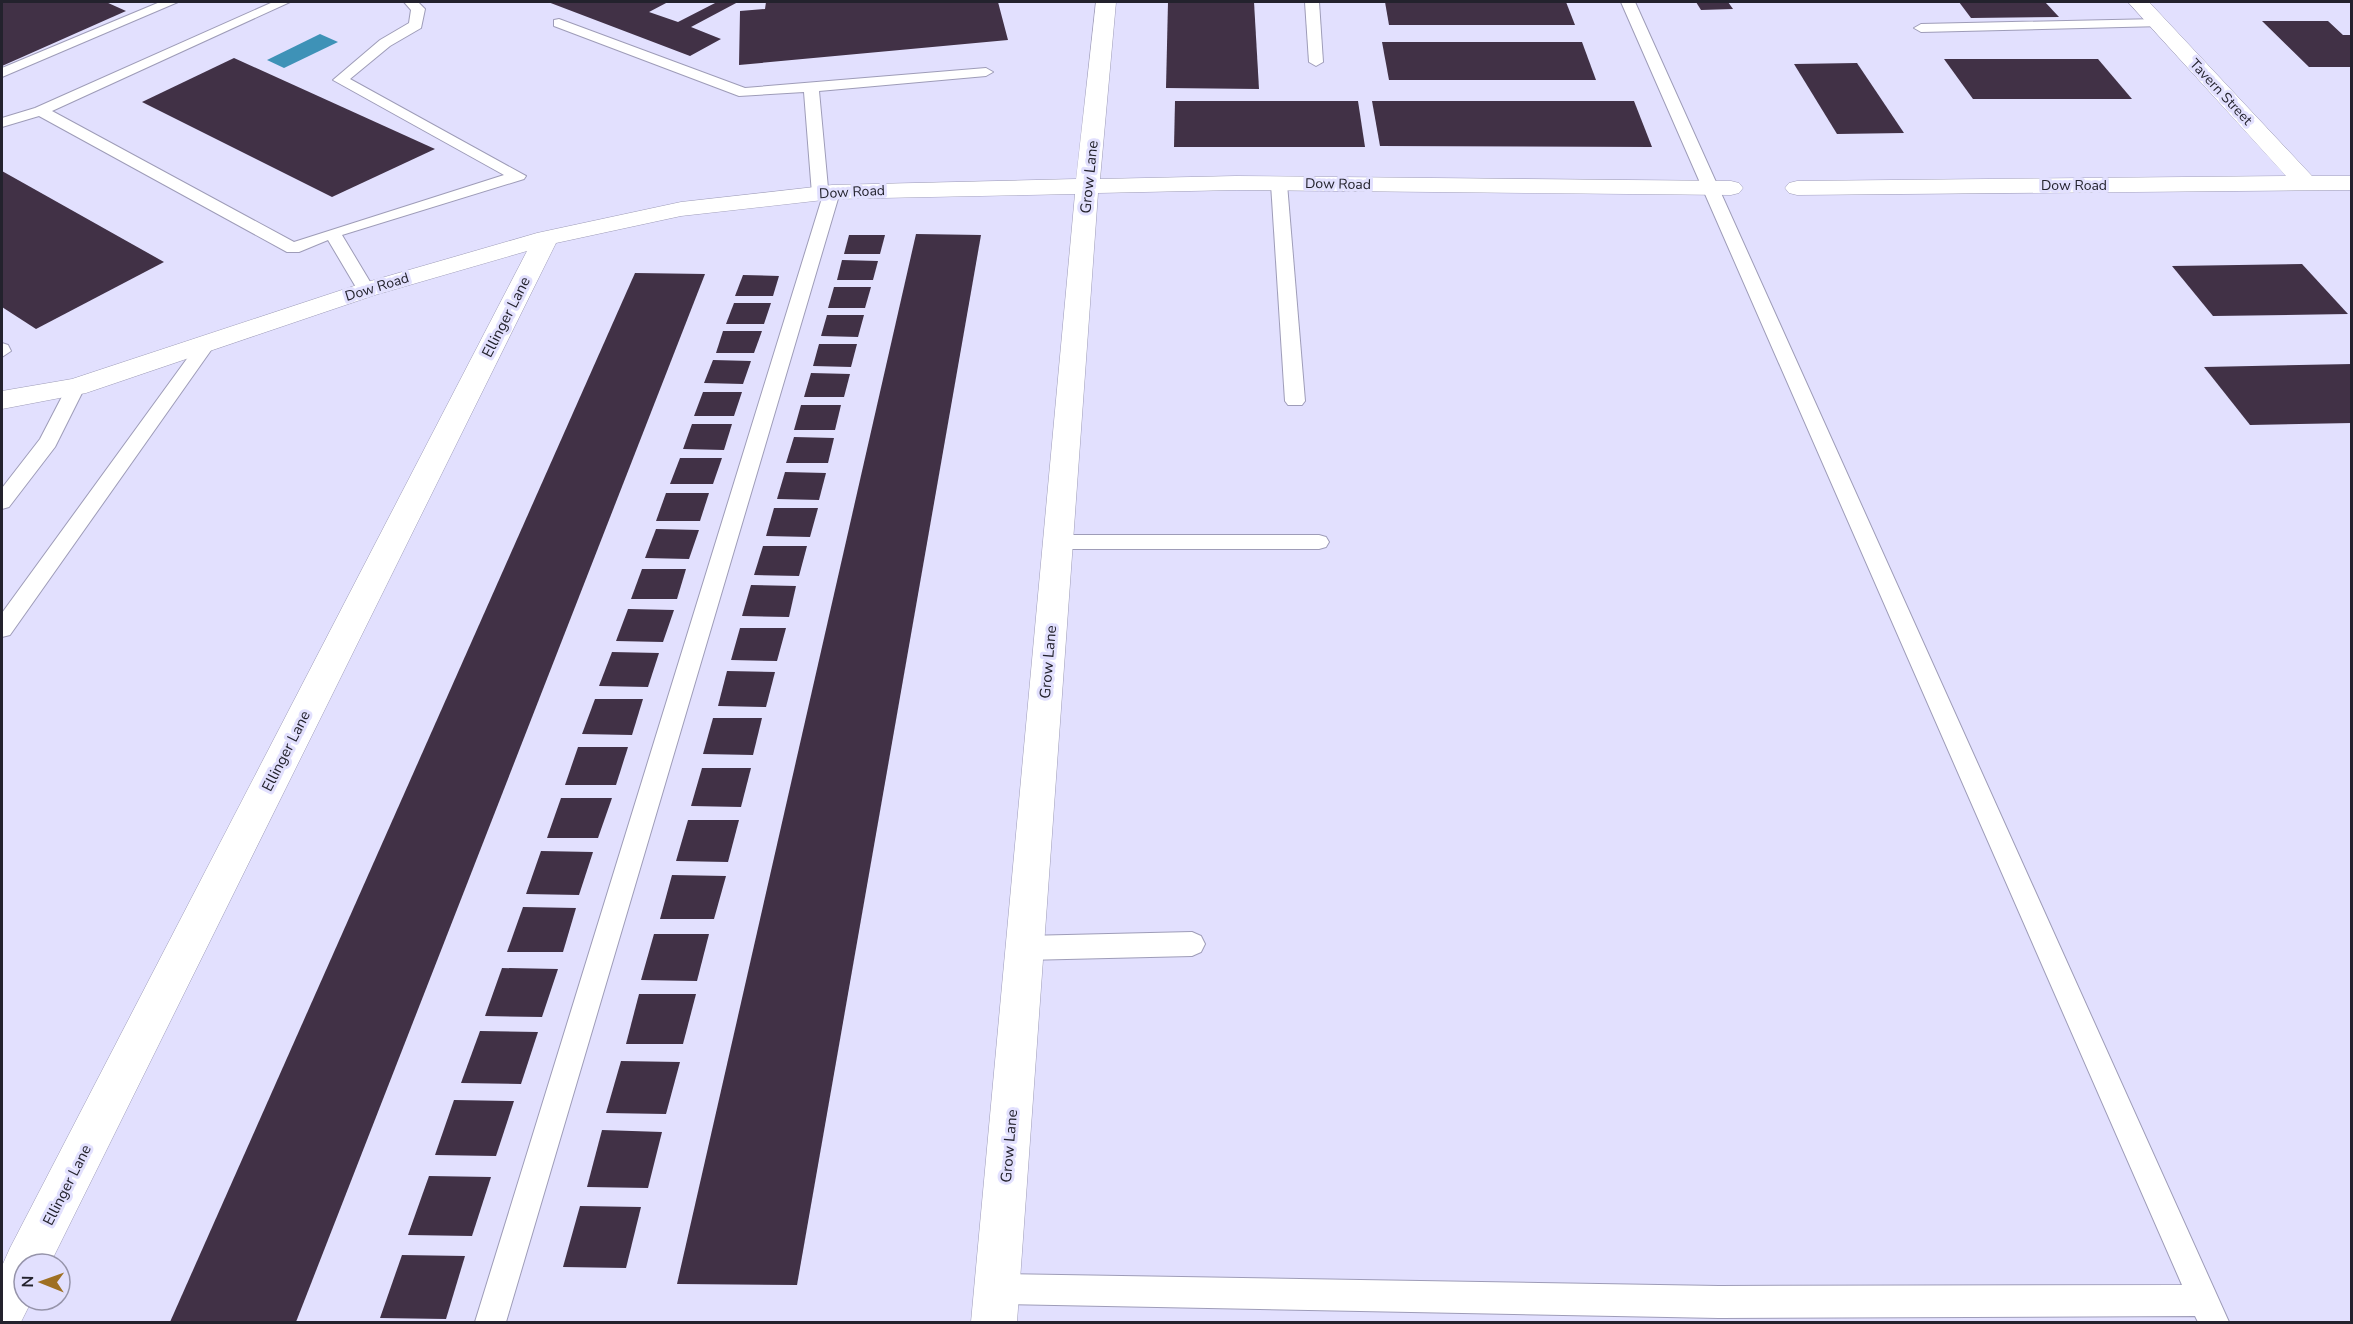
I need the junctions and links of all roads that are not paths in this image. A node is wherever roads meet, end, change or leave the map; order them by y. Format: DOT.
graph roads {
  1 [pos="171,2"];
  2 [pos="283,2"];
  3 [pos="411,2"];
  4 [pos="1106,2"];
  5 [pos="1312,2"];
  6 [pos="1628,2"];
  7 [pos="2138,2"];
  8 [pos="559,23"];
  9 [pos="2158,23"];
  10 [pos="1921,28"];
  11 [pos="1316,62"];
  12 [pos="986,72"];
  13 [pos="2,73"];
  14 [pos="811,87"];
  15 [pos="40,111"];
  16 [pos="2,123"];
  17 [pos="2305,183"];
  18 [pos="2352,183"];
  19 [pos="1279,184"];
  20 [pos="1087,187"];
  21 [pos="1722,188"];
  22 [pos="1797,188"];
  23 [pos="826,193"];
  24 [pos="332,232"];
  25 [pos="546,238"];
  26 [pos="366,290"];
  27 [pos="208,342"];
  28 [pos="76,387"];
  29 [pos="2,400"];
  30 [pos="1295,401"];
  31 [pos="2,502"];
  32 [pos="1058,542"];
  33 [pos="1319,542"];
  34 [pos="2,629"];
  35 [pos="1192,944"];
  36 [pos="1025,948"];
  37 [pos="32,1252"];
  38 [pos="998,1289"];
  39 [pos="12,1293"];
  40 [pos="2209,1311"];
  41 [pos="2,1313"];
  42 [pos="490,1323"];
  43 [pos="994,1323"];
  1 -- 13 [label="lane"];
  2 -- 15 [label="lane"];
  3 -- 24 [label="lane"];
  4 -- 20 [label="street, Grow Lane"];
  5 -- 11 [label="lane"];
  6 -- 21 [label="lane"];
  7 -- 9 [label="street, Tavern Street"];
  8 -- 14 [label="lane"];
  9 -- 10 [label="lane"];
  9 -- 17 [label="street, Tavern Street"];
  12 -- 14 [label="lane"];
  14 -- 23 [label="lane"];
  15 -- 16 [label="lane"];
  15 -- 24 [label="lane"];
  17 -- 18 [label="street, Dow Road"];
  17 -- 22 [label="street, Dow Road"];
  19 -- 20 [label="street, Dow Road"];
  19 -- 21 [label="street, Dow Road"];
  19 -- 30 [label="lane"];
  20 -- 23 [label="street, Dow Road"];
  20 -- 32 [label="street, Grow Lane"];
  21 -- 40 [label="lane"];
  23 -- 25 [label="street, Dow Road"];
  23 -- 42 [label="lane"];
  24 -- 26 [label="lane"];
  25 -- 26 [label="street, Dow Road"];
  25 -- 37 [label="street, Ellinger Lane"];
  26 -- 27 [label="street, Dow Road"];
  27 -- 28 [label="street, Dow Road"];
  27 -- 34 [label="lane"];
  28 -- 29 [label="street, Dow Road"];
  28 -- 31 [label="lane"];
  32 -- 33 [label="lane"];
  32 -- 36 [label="street, Grow Lane"];
  35 -- 36 [label="lane"];
  36 -- 38 [label="street, Grow Lane"];
  38 -- 40 [label="lane"];
  38 -- 43 [label="street, Grow Lane"];
  39 -- 41 [label="street"];
}
